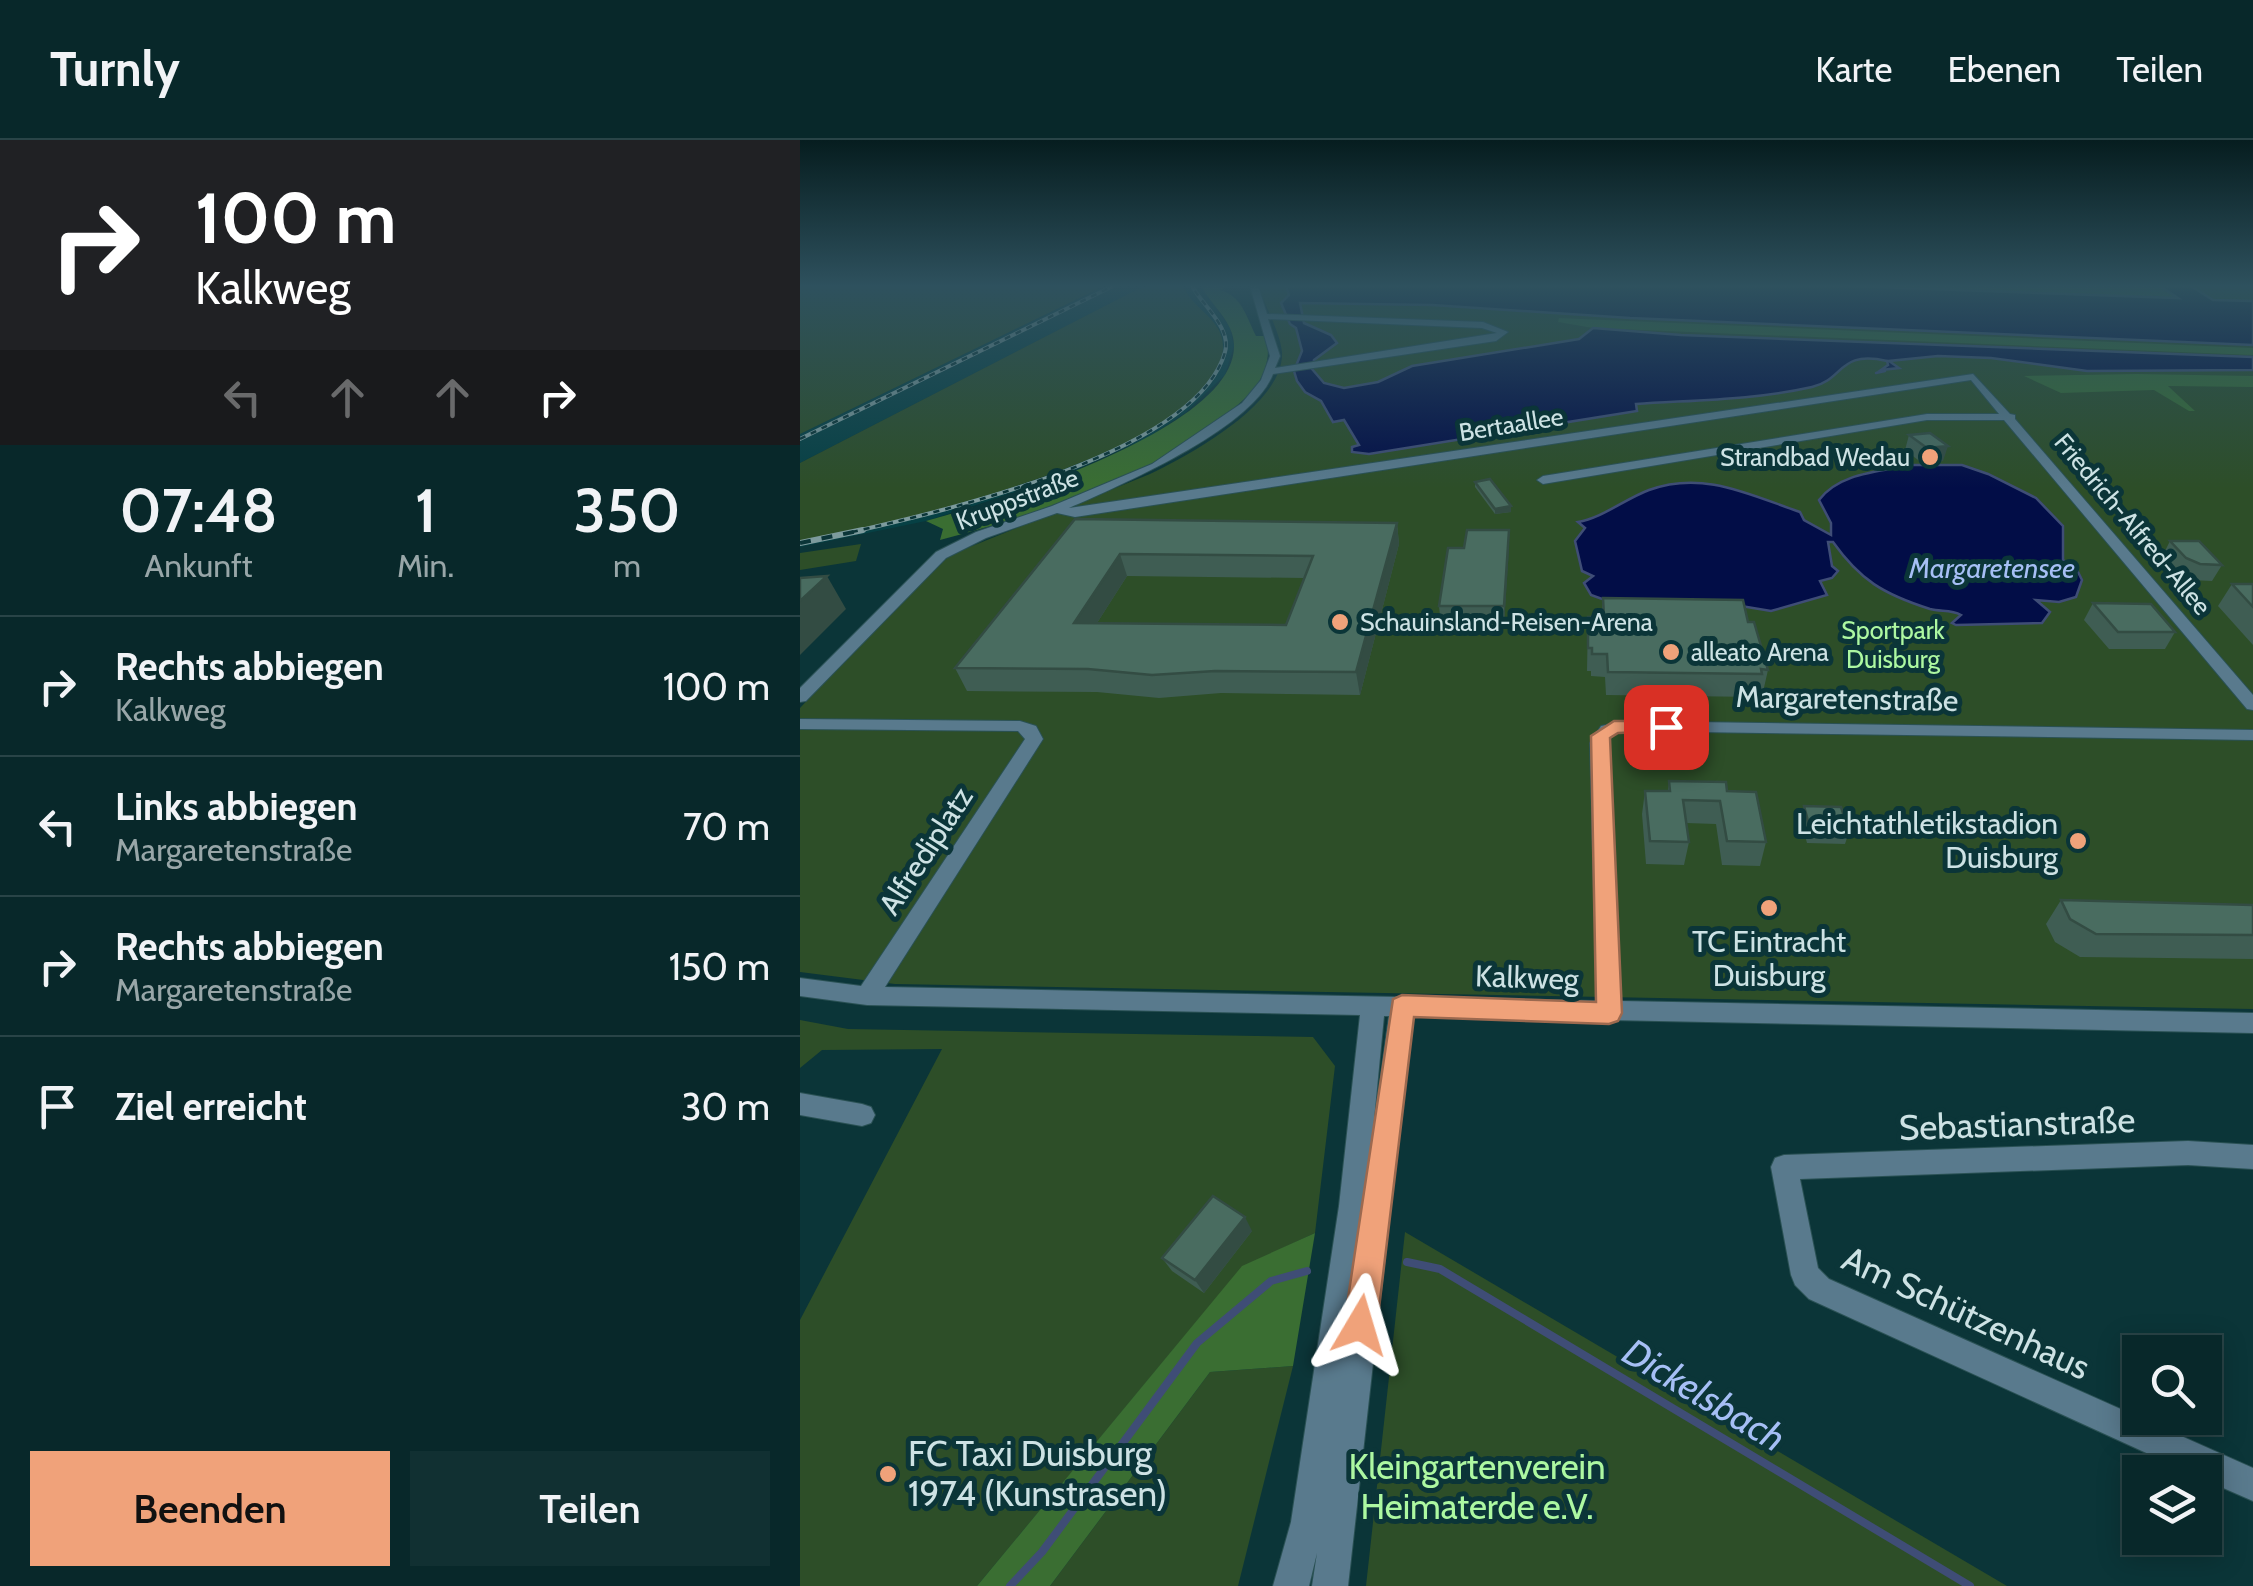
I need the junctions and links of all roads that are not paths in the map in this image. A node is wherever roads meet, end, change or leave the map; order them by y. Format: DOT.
graph roads {
  1 [pos="1273,353"];
  2 [pos="1395,353"];
  3 [pos="1270,372"];
  4 [pos="1973,376"];
  5 [pos="2011,417"];
  6 [pos="1543,480"];
  7 [pos="1056,508"];
  8 [pos="800,697"];
  9 [pos="2253,706"];
  10 [pos="800,724"];
  11 [pos="2253,735"];
  12 [pos="800,986"];
  13 [pos="867,996"];
  14 [pos="1388,1006"];
  15 [pos="1609,1013"];
  16 [pos="2253,1023"];
  17 [pos="800,1104"];
  18 [pos="862,1114"];
  19 [pos="2253,1157"];
  20 [pos="1784,1167"];
  21 [pos="2253,1485"];
  22 [pos="1291,1586"];
  23 [pos="1330,1586"];
  1 -- 3 [label="street"];
  2 -- 3 [label="street"];
  3 -- 7 [label="street, Kruppstraße"];
  4 -- 5 [label="street, Friedrich-Alfred-Allee"];
  4 -- 7 [label="street, Bertaallee"];
  5 -- 6 [label="street"];
  5 -- 9 [label="street, Friedrich-Alfred-Allee"];
  7 -- 8 [label="street, Kruppstraße"];
  10 -- 13 [label="street, Alfrediplatz"];
  11 -- 15 [label="street, Margaretenstraße"];
  12 -- 13 [label="street, Kalkweg"];
  13 -- 14 [label="street, Kalkweg"];
  14 -- 15 [label="street, Kalkweg"];
  14 -- 22 [label="street"];
  14 -- 23 [label="street"];
  15 -- 16 [label="street, Kalkweg"];
  17 -- 18 [label="street"];
  19 -- 20 [label="street, Sebastianstraße"];
  20 -- 21 [label="street, Am Schützenhaus"];
}
